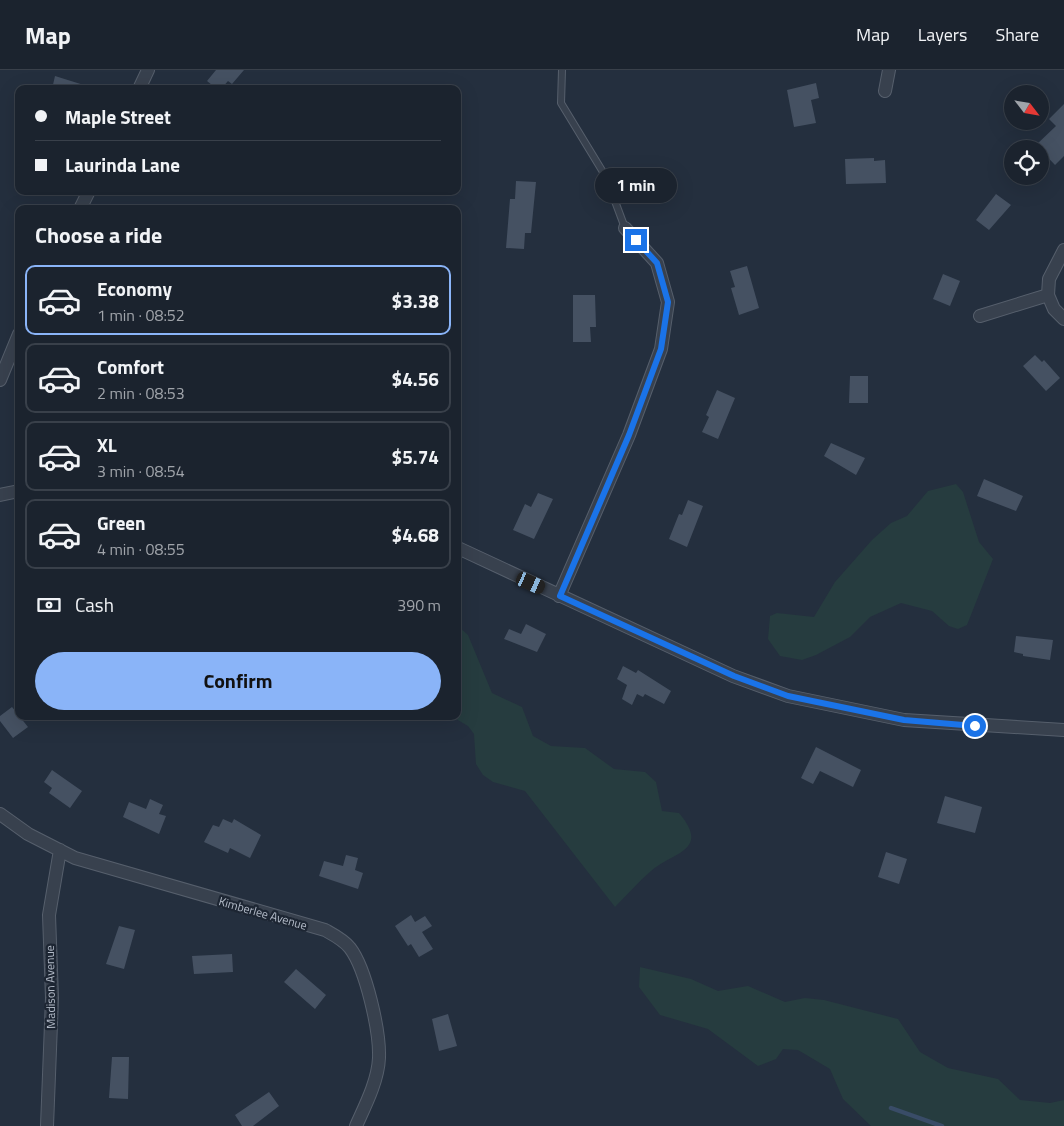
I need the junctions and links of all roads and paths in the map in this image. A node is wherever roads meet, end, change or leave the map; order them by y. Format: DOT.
graph roads {
  1 [pos="148,70"];
  2 [pos="562,70"];
  3 [pos="889,70"];
  4 [pos="141,85"];
  5 [pos="885,91"];
  6 [pos="625,228"];
  7 [pos="1064,250"];
  8 [pos="1048,295"];
  9 [pos="980,316"];
  10 [pos="1064,319"];
  11 [pos="15,344"];
  12 [pos="0,380"];
  13 [pos="15,492"];
  14 [pos="0,495"];
  15 [pos="461,549"];
  16 [pos="560,596"];
  17 [pos="1064,730"];
  18 [pos="0,814"];
  19 [pos="60,850"];
  20 [pos="47,1126"];
  21 [pos="356,1126"];
  1 -- 4 [label="street"];
  2 -- 6 [label="lane"];
  3 -- 5 [label="street"];
  6 -- 16 [label="street"];
  7 -- 8 [label="street"];
  8 -- 9 [label="street"];
  8 -- 10 [label="street"];
  11 -- 12 [label="street"];
  13 -- 14 [label="street"];
  15 -- 16 [label="street"];
  16 -- 17 [label="street"];
  18 -- 19 [label="street, Kimberlee Avenue"];
  19 -- 20 [label="street, Madison Avenue"];
  19 -- 21 [label="street, Kimberlee Avenue"];
}
